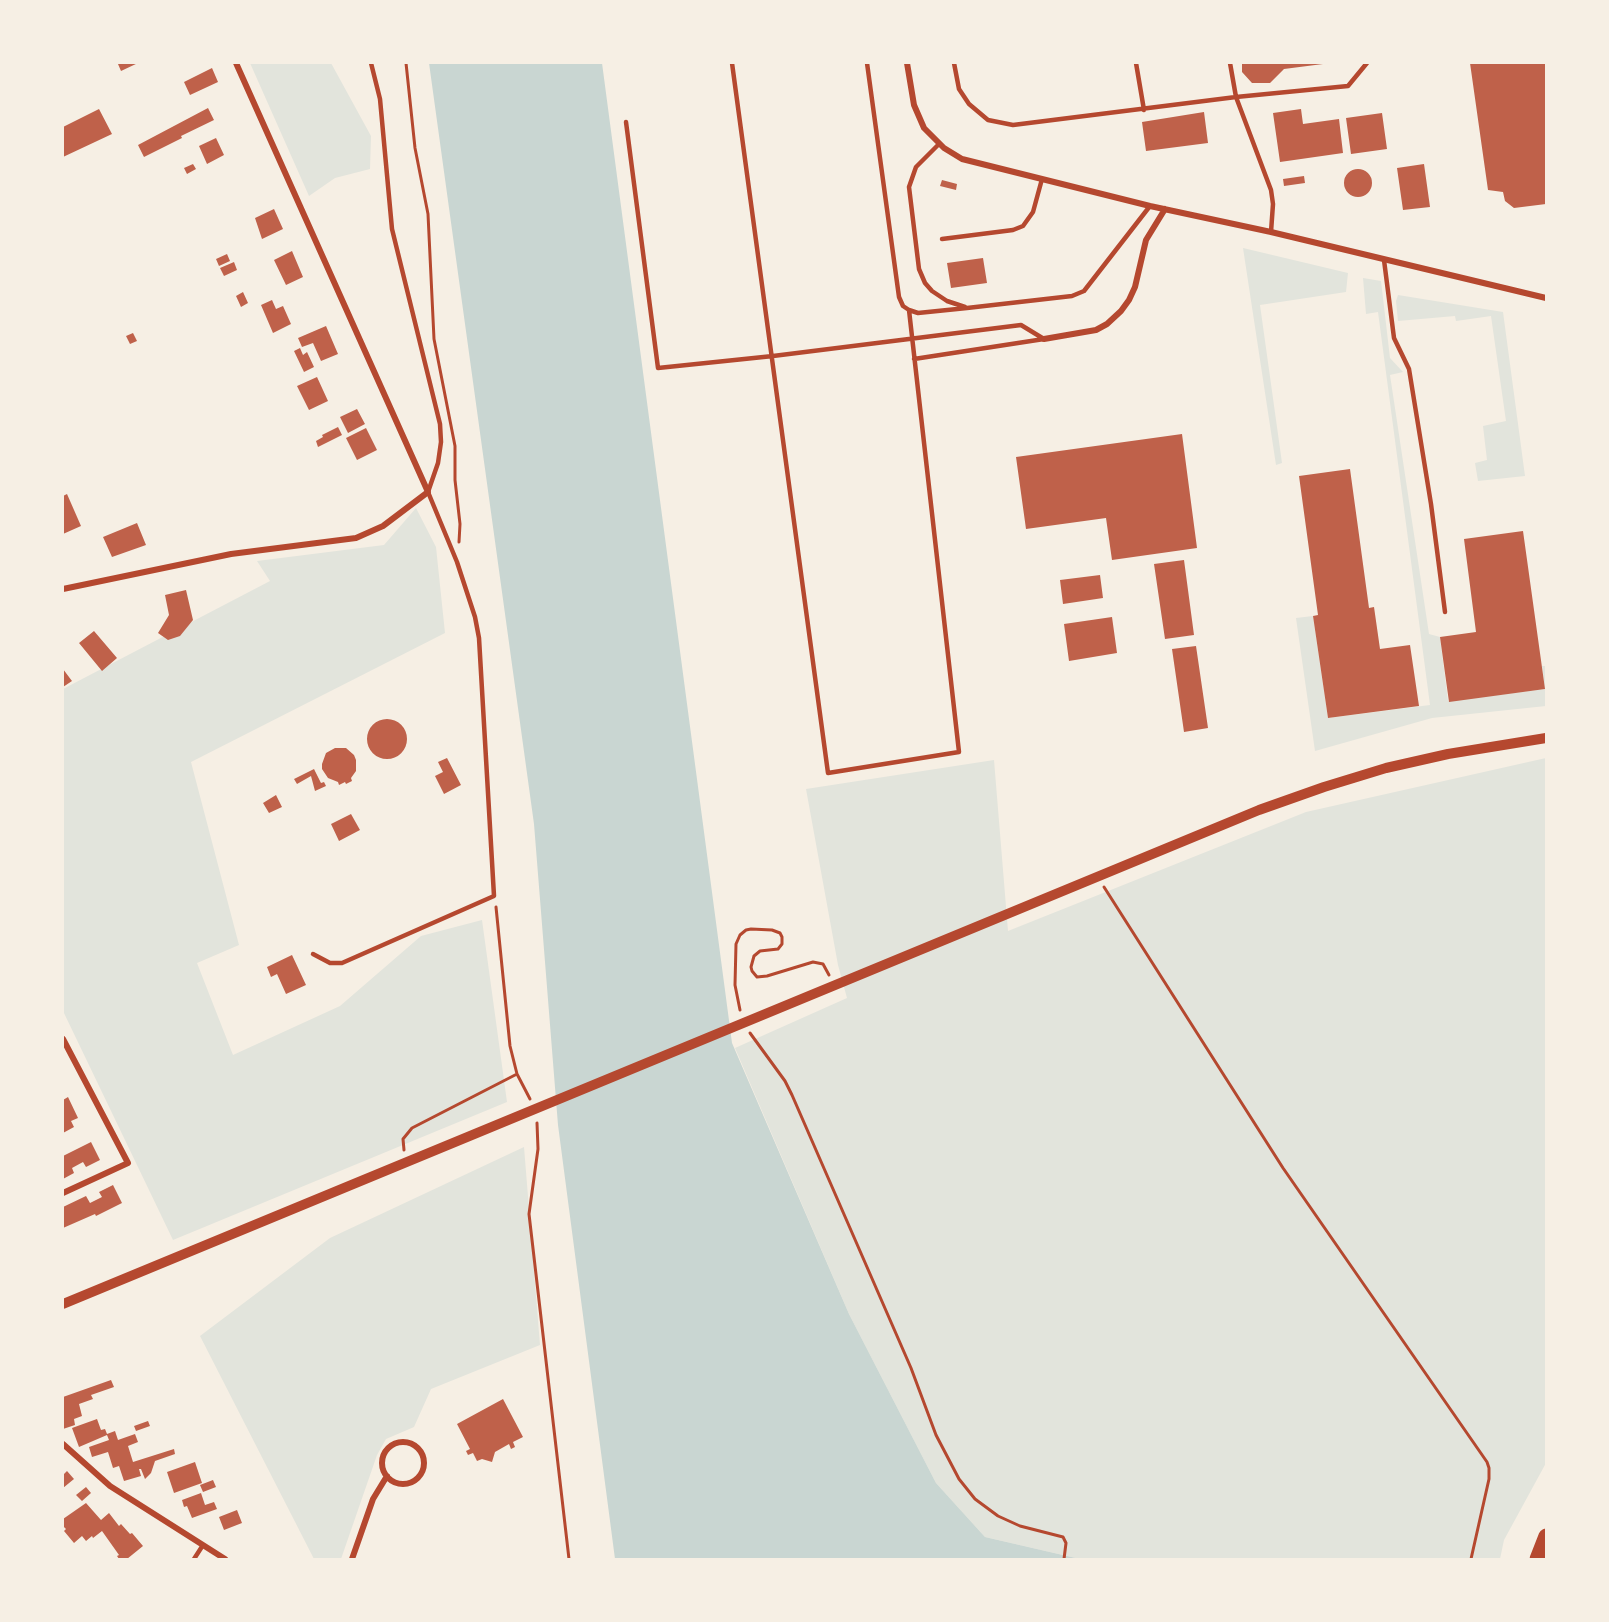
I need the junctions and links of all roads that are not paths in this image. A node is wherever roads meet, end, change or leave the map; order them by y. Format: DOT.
graph roads {
  1 [pos="236,63"];
  2 [pos="371,63"];
  3 [pos="732,63"];
  4 [pos="867,63"];
  5 [pos="908,63"];
  6 [pos="954,63"];
  7 [pos="1136,63"];
  8 [pos="1230,63"];
  9 [pos="1367,63"];
  10 [pos="1236,97"];
  11 [pos="1144,110"];
  12 [pos="626,122"];
  13 [pos="939,144"];
  14 [pos="1042,179"];
  15 [pos="1150,206"];
  16 [pos="1165,209"];
  17 [pos="1271,232"];
  18 [pos="942,239"];
  19 [pos="1384,260"];
  20 [pos="1546,298"];
  21 [pos="967,308"];
  22 [pos="909,310"];
  23 [pos="912,339"];
  24 [pos="1044,339"];
  25 [pos="773,356"];
  26 [pos="914,359"];
  27 [pos="428,492"];
  28 [pos="63,589"];
  29 [pos="1445,612"];
  30 [pos="1546,738"];
  31 [pos="313,954"];
  32 [pos="63,1039"];
  33 [pos="63,1193"];
  34 [pos="63,1304"];
  35 [pos="63,1444"];
  36 [pos="387,1476"];
  37 [pos="1546,1536"];
  38 [pos="203,1545"];
  39 [pos="194,1559"];
  40 [pos="225,1559"];
  41 [pos="352,1559"];
  42 [pos="1537,1559"];
  1 -- 27 [label="street"];
  2 -- 27 [label="lane"];
  3 -- 25 [label="lane"];
  4 -- 22 [label="lane"];
  5 -- 13 [label="street"];
  6 -- 11 [label="lane"];
  7 -- 11 [label="lane"];
  8 -- 10 [label="lane"];
  9 -- 10 [label="lane"];
  10 -- 11 [label="lane"];
  10 -- 17 [label="lane"];
  12 -- 25 [label="lane"];
  13 -- 14 [label="street"];
  13 -- 21 [label="lane"];
  14 -- 15 [label="street"];
  14 -- 18 [label="lane"];
  15 -- 16 [label="street"];
  15 -- 21 [label="lane"];
  16 -- 17 [label="street"];
  16 -- 24 [label="street"];
  17 -- 19 [label="street"];
  19 -- 20 [label="street"];
  19 -- 29 [label="lane"];
  21 -- 22 [label="lane"];
  22 -- 23 [label="lane"];
  23 -- 24 [label="lane"];
  23 -- 25 [label="lane"];
  23 -- 26 [label="lane"];
  24 -- 26 [label="lane"];
  25 -- 26 [label="lane"];
  27 -- 28 [label="street"];
  27 -- 31 [label="lane"];
  30 -- 34 [label="street"];
  32 -- 33 [label="street"];
  35 -- 38 [label="street"];
  36 -- 36 [label="street"];
  36 -- 41 [label="street"];
  37 -- 42 [label="main road"];
  38 -- 39 [label="lane"];
  38 -- 40 [label="street"];
}
